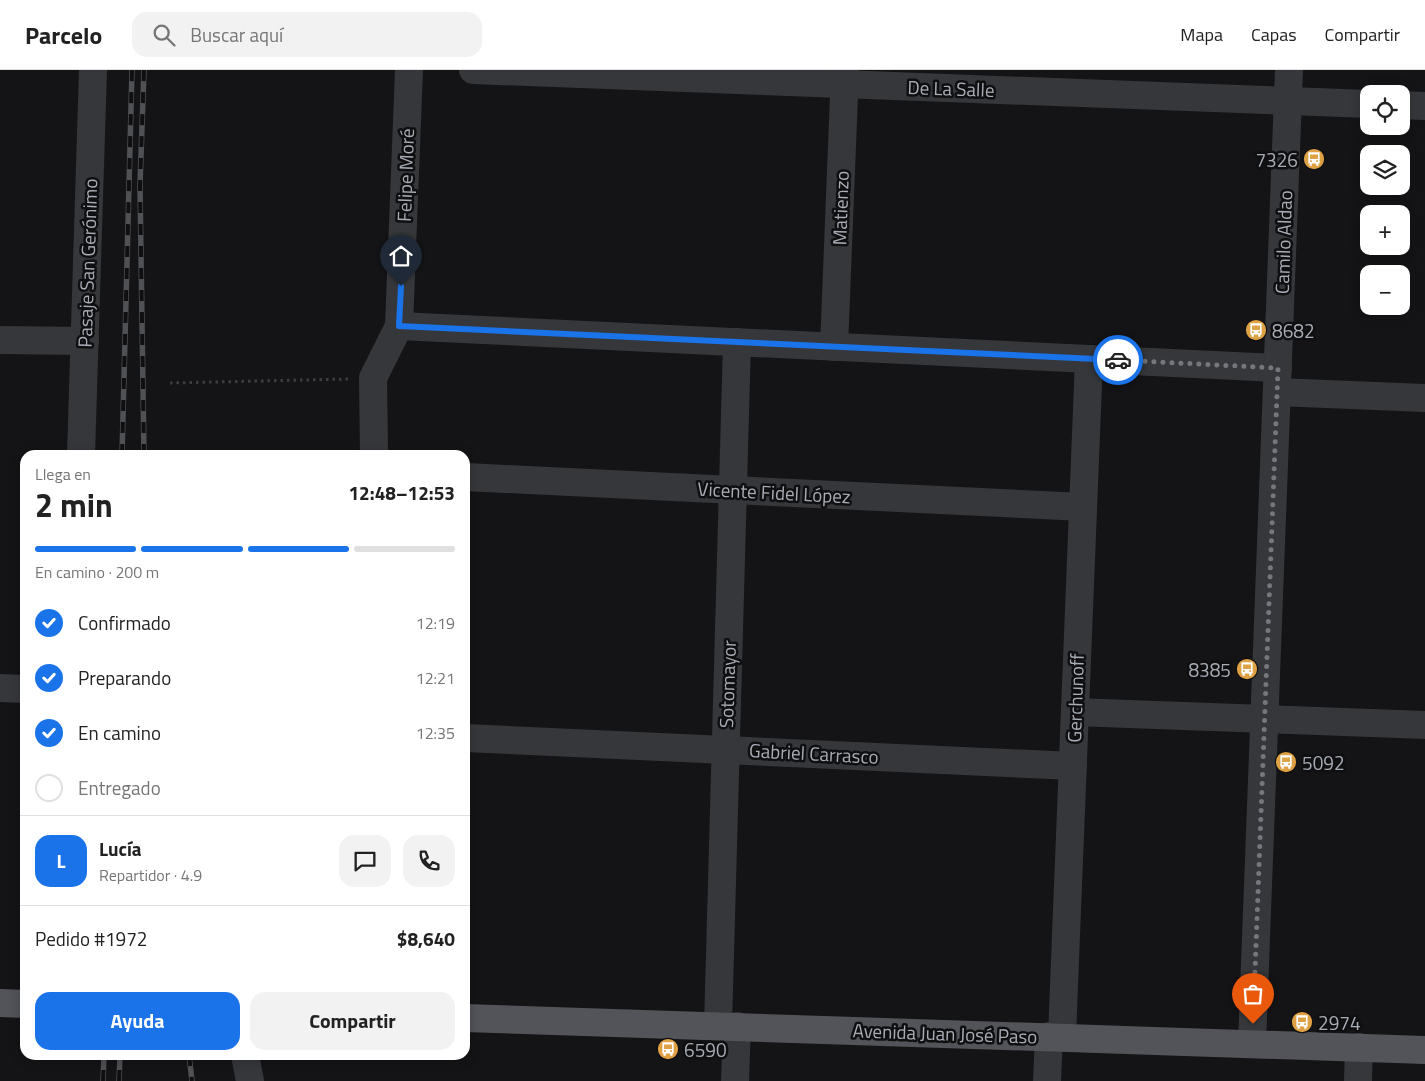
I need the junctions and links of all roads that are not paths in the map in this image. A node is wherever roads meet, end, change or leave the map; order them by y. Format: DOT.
graph roads {
  1 [pos="93,70"];
  2 [pos="409,70"];
  3 [pos="473,70"];
  4 [pos="1289,70"];
  5 [pos="845,77"];
  6 [pos="1288,100"];
  7 [pos="1360,104"];
  8 [pos="1410,105"];
  9 [pos="1425,106"];
  10 [pos="399,326"];
  11 [pos="0,340"];
  12 [pos="84,341"];
  13 [pos="736,342"];
  14 [pos="834,347"];
  15 [pos="1089,359"];
  16 [pos="1277,380"];
  17 [pos="1425,398"];
  18 [pos="81,450"];
  19 [pos="374,450"];
  20 [pos="470,477"];
  21 [pos="732,490"];
  22 [pos="1083,508"];
  23 [pos="0,688"];
  24 [pos="20,689"];
  25 [pos="1075,712"];
  26 [pos="1264,719"];
  27 [pos="1425,725"];
  28 [pos="470,738"];
  29 [pos="725,749"];
  30 [pos="1073,766"];
  31 [pos="0,1003"];
  32 [pos="20,1004"];
  33 [pos="470,1018"];
  34 [pos="727,1026"];
  35 [pos="1056,1036"];
  36 [pos="1252,1043"];
  37 [pos="1359,1047"];
  38 [pos="1425,1050"];
  39 [pos="246,1060"];
  40 [pos="250,1081"];
  41 [pos="735,1081"];
  42 [pos="1047,1081"];
  43 [pos="1358,1081"];
  1 -- 12 [label="street, Pasaje San Gerónimo"];
  2 -- 10 [label="street, Felipe Moré"];
  3 -- 5 [label="street, De La Salle"];
  4 -- 6 [label="street, Camilo Aldao"];
  5 -- 6 [label="street, De La Salle"];
  5 -- 14 [label="street, Matienzo"];
  6 -- 7 [label="street, De La Salle"];
  6 -- 16 [label="street, Camilo Aldao"];
  8 -- 9 [label="street"];
  10 -- 13 [label="street"];
  10 -- 19 [label="street, Felipe Moré"];
  11 -- 12 [label="street"];
  12 -- 18 [label="street, Pasaje San Gerónimo"];
  13 -- 14 [label="street"];
  13 -- 21 [label="street, Sotomayor"];
  14 -- 15 [label="street"];
  15 -- 16 [label="street"];
  15 -- 22 [label="street, Gerchunoff"];
  16 -- 17 [label="street"];
  16 -- 26 [label="street, Camilo Aldao"];
  20 -- 21 [label="street, Vicente Fidel López"];
  21 -- 22 [label="street, Vicente Fidel López"];
  21 -- 29 [label="street, Sotomayor"];
  22 -- 25 [label="street, Gerchunoff"];
  23 -- 24 [label="street"];
  25 -- 26 [label="street"];
  25 -- 30 [label="street, Gerchunoff"];
  26 -- 27 [label="street"];
  26 -- 36 [label="street, Camilo Aldao"];
  28 -- 29 [label="street, Gabriel Carrasco"];
  29 -- 30 [label="street, Gabriel Carrasco"];
  29 -- 34 [label="street, Sotomayor"];
  30 -- 35 [label="street, Gerchunoff"];
  31 -- 32 [label="main road"];
  33 -- 34 [label="main road, Avenida Juan José Paso"];
  34 -- 35 [label="main road, Avenida Juan José Paso"];
  34 -- 41 [label="street, Sotomayor"];
  35 -- 36 [label="main road, Avenida Juan José Paso"];
  35 -- 42 [label="street, Gerchunoff"];
  36 -- 37 [label="main road, Avenida Juan José Paso"];
  37 -- 38 [label="main road, Avenida Juan José Paso"];
  37 -- 43 [label="street"];
  39 -- 40 [label="street"];
}
